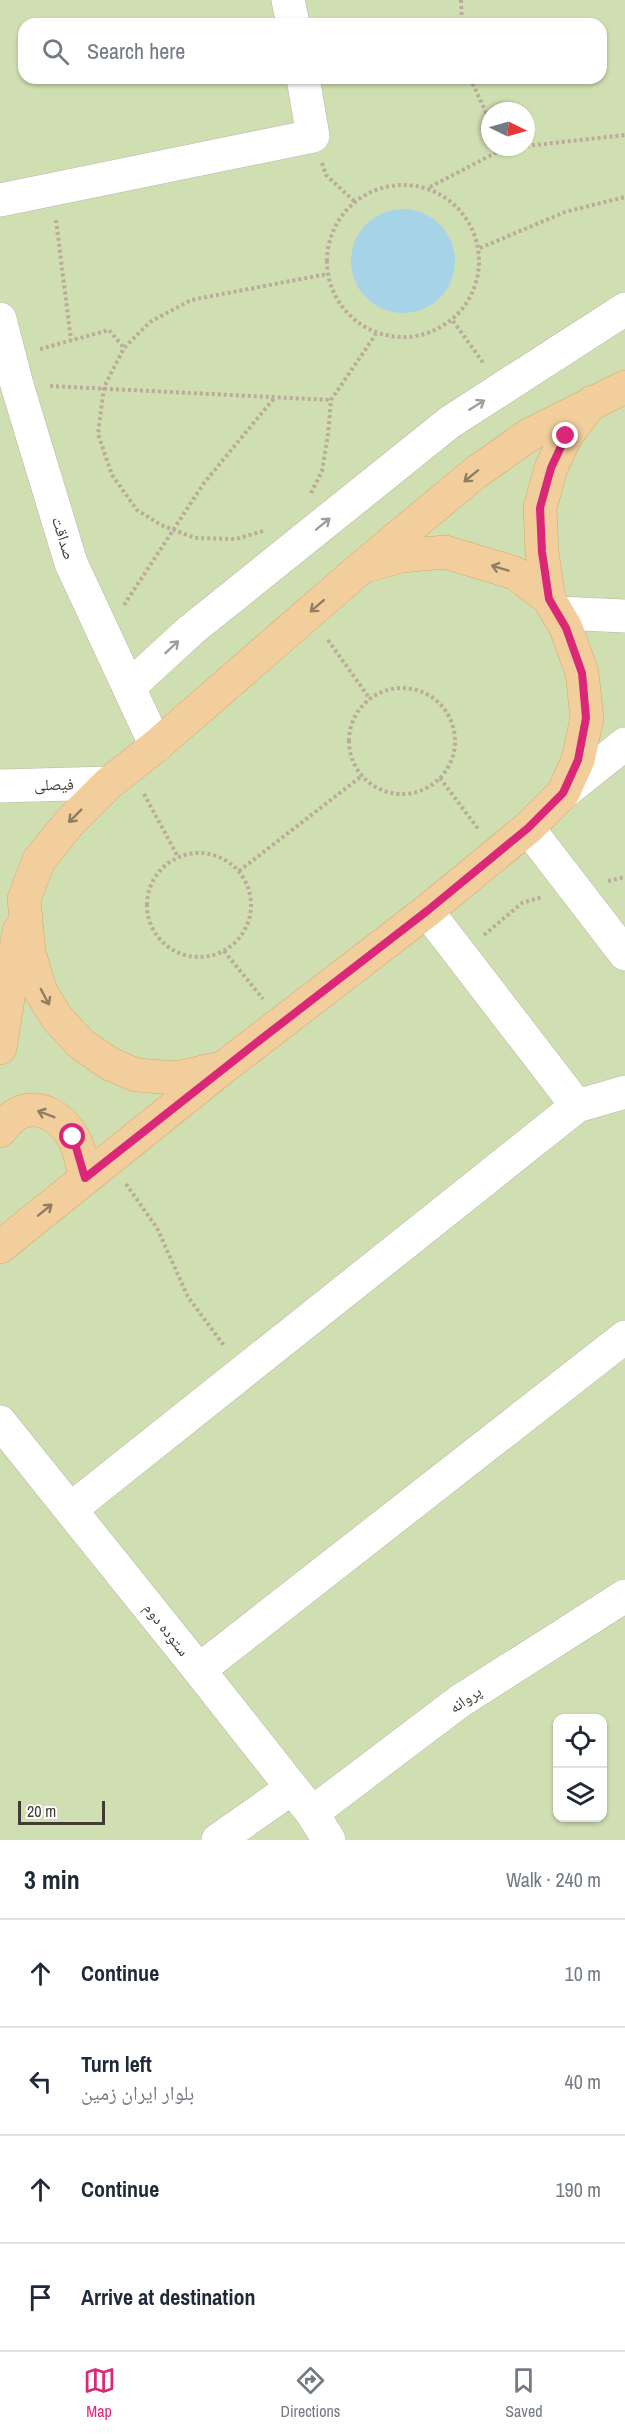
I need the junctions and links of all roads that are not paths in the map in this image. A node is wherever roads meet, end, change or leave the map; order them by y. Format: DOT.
graph roads {
  1 [pos="288,0"];
  2 [pos="292,18"];
  3 [pos="304,84"];
  4 [pos="0,200"];
  5 [pos="625,309"];
  6 [pos="0,320"];
  7 [pos="9,377"];
  8 [pos="625,387"];
  9 [pos="592,402"];
  10 [pos="362,567"];
  11 [pos="554,606"];
  12 [pos="625,616"];
  13 [pos="129,687"];
  14 [pos="625,744"];
  15 [pos="156,746"];
  16 [pos="109,783"];
  17 [pos="0,786"];
  18 [pos="563,793"];
  19 [pos="528,828"];
  20 [pos="24,899"];
  21 [pos="427,911"];
  22 [pos="625,954"];
  23 [pos="0,1048"];
  24 [pos="224,1067"];
  25 [pos="625,1092"];
  26 [pos="577,1106"];
  27 [pos="0,1131"];
  28 [pos="97,1169"];
  29 [pos="0,1247"];
  30 [pos="625,1337"];
  31 [pos="0,1422"];
  32 [pos="71,1509"];
  33 [pos="625,1596"];
  34 [pos="199,1670"];
  35 [pos="292,1788"];
  36 [pos="312,1813"];
  37 [pos="218,1840"];
  38 [pos="329,1840"];
  1 -- 2 [label="street"];
  3 -- 4 [label="street"];
  13 -- 5 [label="street, one-way"];
  6 -- 7 [label="street, صداقت"];
  7 -- 13 [label="street, صداقت"];
  8 -- 9 [label="main road"];
  9 -- 10 [label="main road, one-way"];
  9 -- 11 [label="main road"];
  11 -- 10 [label="main road, one-way"];
  10 -- 15 [label="main road, one-way"];
  11 -- 12 [label="street"];
  11 -- 18 [label="main road"];
  13 -- 15 [label="street, صداقت"];
  14 -- 18 [label="street"];
  15 -- 16 [label="main road"];
  16 -- 17 [label="street, فیصلی"];
  16 -- 20 [label="main road, one-way"];
  18 -- 19 [label="main road"];
  19 -- 21 [label="main road"];
  19 -- 22 [label="street"];
  20 -- 23 [label="main road"];
  20 -- 24 [label="main road, one-way"];
  21 -- 24 [label="main road"];
  21 -- 26 [label="street"];
  24 -- 28 [label="main road"];
  25 -- 26 [label="street"];
  26 -- 32 [label="street"];
  28 -- 27 [label="main road, one-way"];
  29 -- 28 [label="main road, one-way"];
  30 -- 34 [label="street"];
  31 -- 32 [label="street, ستوده دوم"];
  32 -- 34 [label="street, ستوده دوم"];
  33 -- 36 [label="street, پروانه"];
  34 -- 35 [label="street, ستوده دوم"];
  35 -- 36 [label="street, ستوده دوم"];
  35 -- 37 [label="street"];
  36 -- 38 [label="street, ستوده دوم"];
}
